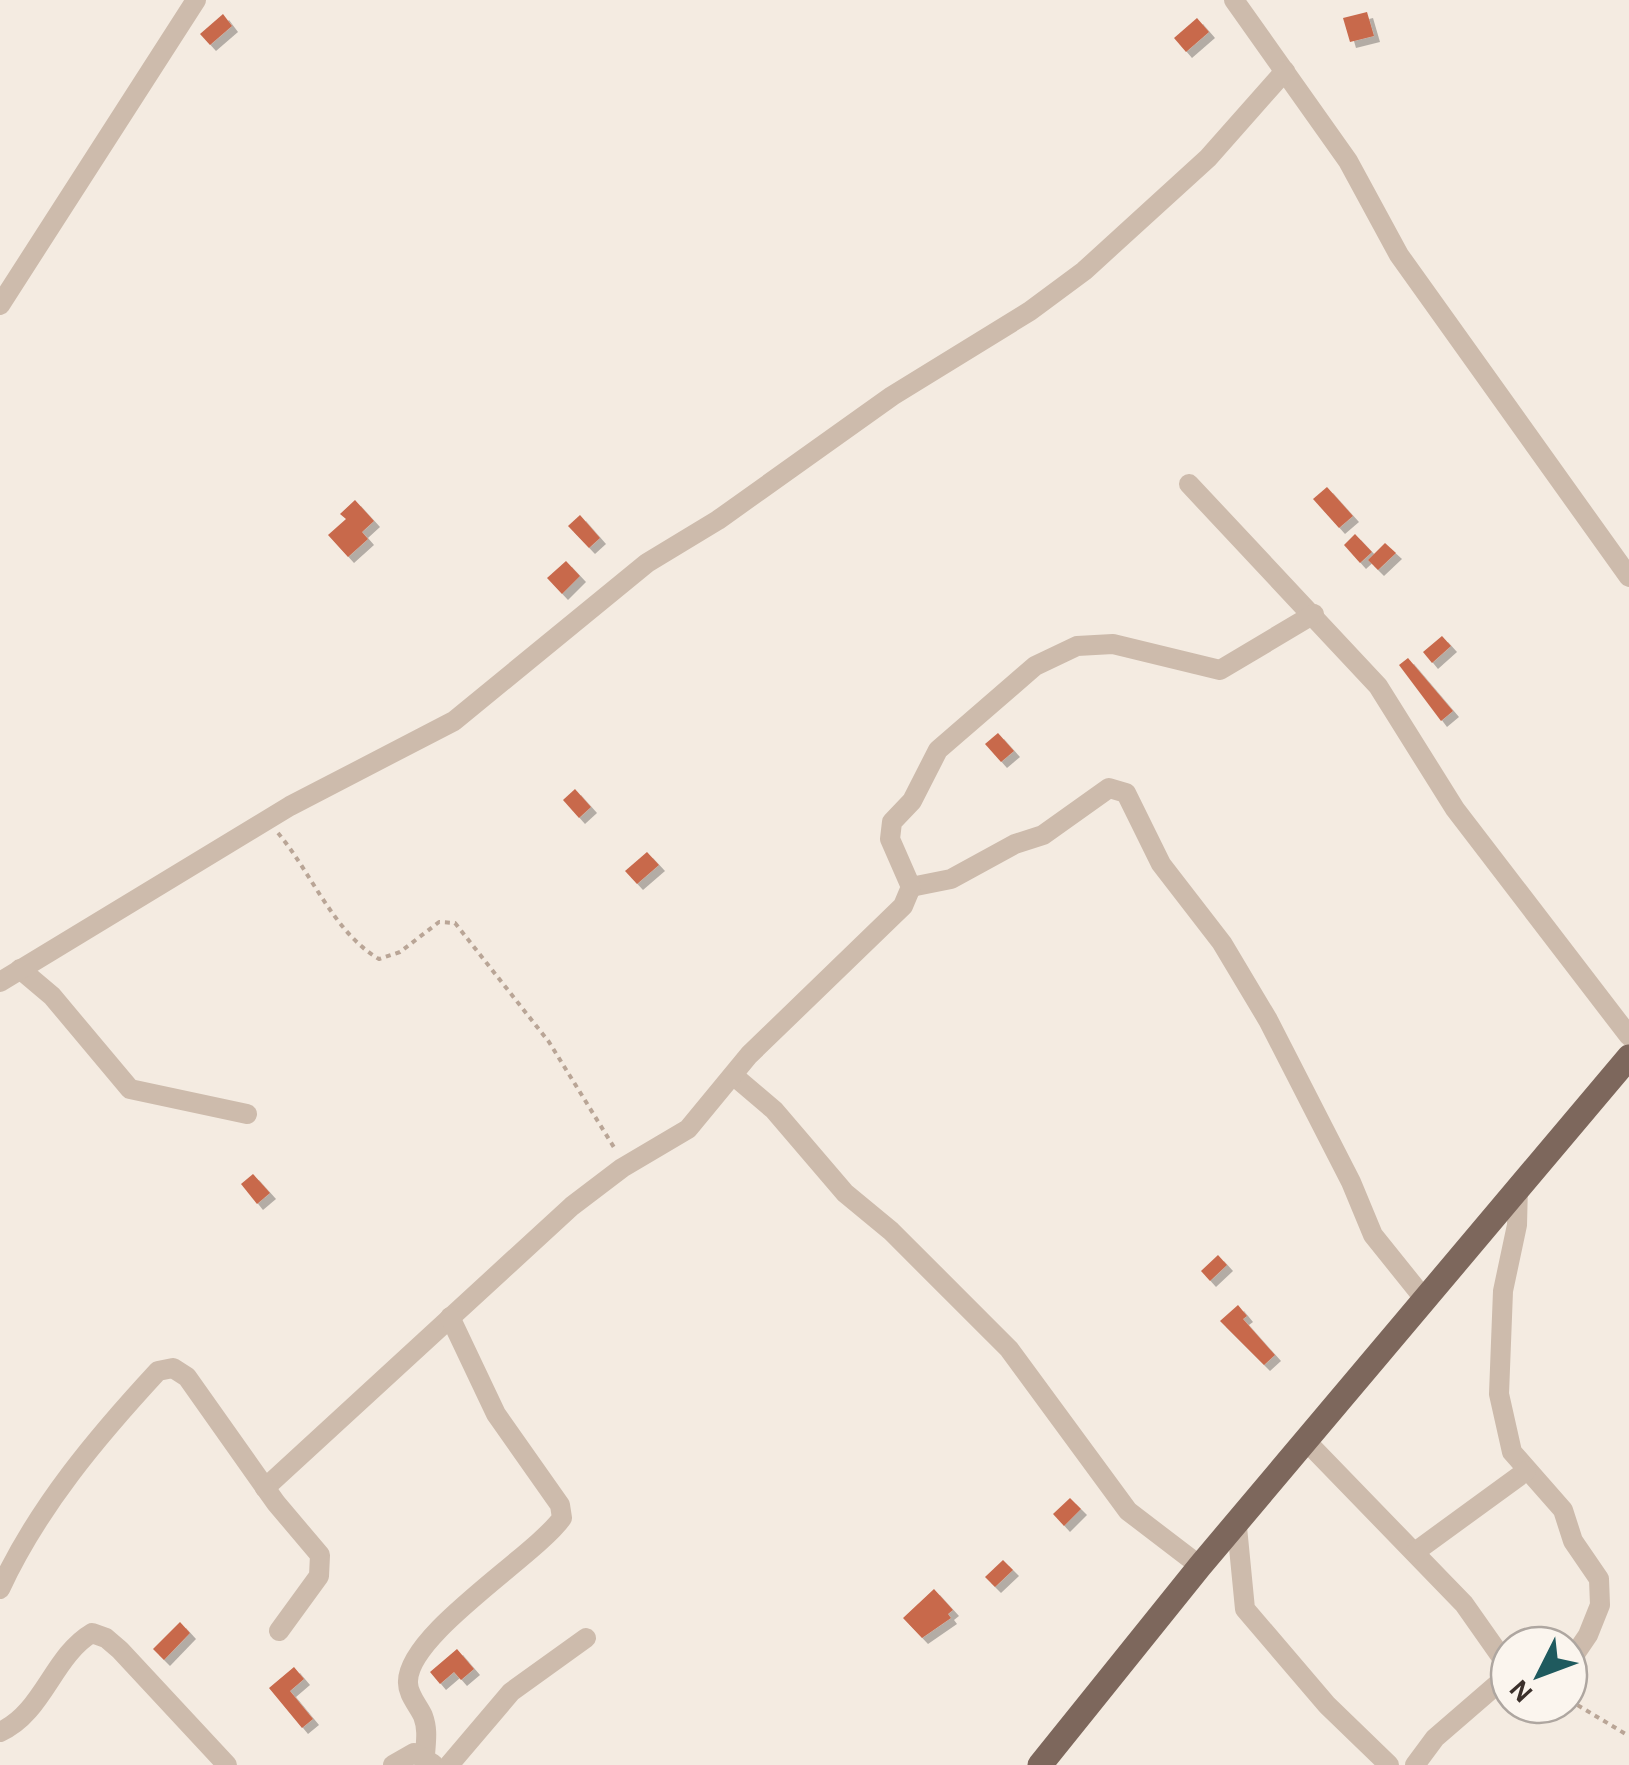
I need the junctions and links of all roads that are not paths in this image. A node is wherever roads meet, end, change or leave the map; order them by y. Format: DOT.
graph roads {
  1 [pos="196,0"];
  2 [pos="1234,0"];
  3 [pos="1285,70"];
  4 [pos="0,305"];
  5 [pos="1189,484"];
  6 [pos="1629,576"];
  7 [pos="1314,614"];
  8 [pos="911,887"];
  9 [pos="20,969"];
  10 [pos="0,982"];
  11 [pos="1629,1036"];
  12 [pos="1629,1057"];
  13 [pos="734,1076"];
  14 [pos="247,1114"];
  15 [pos="1518,1185"];
  16 [pos="1426,1301"];
  17 [pos="450,1317"];
  18 [pos="1306,1441"];
  19 [pos="1526,1471"];
  20 [pos="265,1488"];
  21 [pos="1237,1528"];
  22 [pos="1415,1552"];
  23 [pos="1200,1566"];
  24 [pos="0,1590"];
  25 [pos="280,1631"];
  26 [pos="1589,1632"];
  27 [pos="586,1638"];
  28 [pos="1489,1643"];
  29 [pos="1489,1691"];
  30 [pos="0,1732"];
  31 [pos="430,1760"];
  32 [pos="227,1765"];
  33 [pos="393,1765"];
  34 [pos="450,1765"];
  35 [pos="1040,1765"];
  36 [pos="1389,1765"];
  37 [pos="1415,1765"];
  1 -- 4 [label="street"];
  2 -- 3 [label="street"];
  3 -- 6 [label="street"];
  3 -- 9 [label="street"];
  5 -- 7 [label="street"];
  7 -- 8 [label="street"];
  7 -- 11 [label="street"];
  8 -- 13 [label="street"];
  8 -- 16 [label="street"];
  9 -- 10 [label="street"];
  9 -- 14 [label="street"];
  12 -- 15 [label="main road"];
  13 -- 17 [label="street"];
  13 -- 23 [label="street"];
  15 -- 16 [label="main road"];
  15 -- 19 [label="street"];
  16 -- 18 [label="main road"];
  17 -- 20 [label="street"];
  17 -- 31 [label="street"];
  18 -- 21 [label="main road"];
  18 -- 22 [label="street"];
  19 -- 22 [label="street"];
  19 -- 26 [label="street"];
  20 -- 24 [label="street"];
  20 -- 25 [label="street"];
  21 -- 23 [label="main road"];
  21 -- 36 [label="street"];
  22 -- 28 [label="street"];
  23 -- 35 [label="main road"];
  27 -- 34 [label="street"];
  29 -- 37 [label="street"];
  30 -- 32 [label="street"];
  31 -- 33 [label="street"];
}
